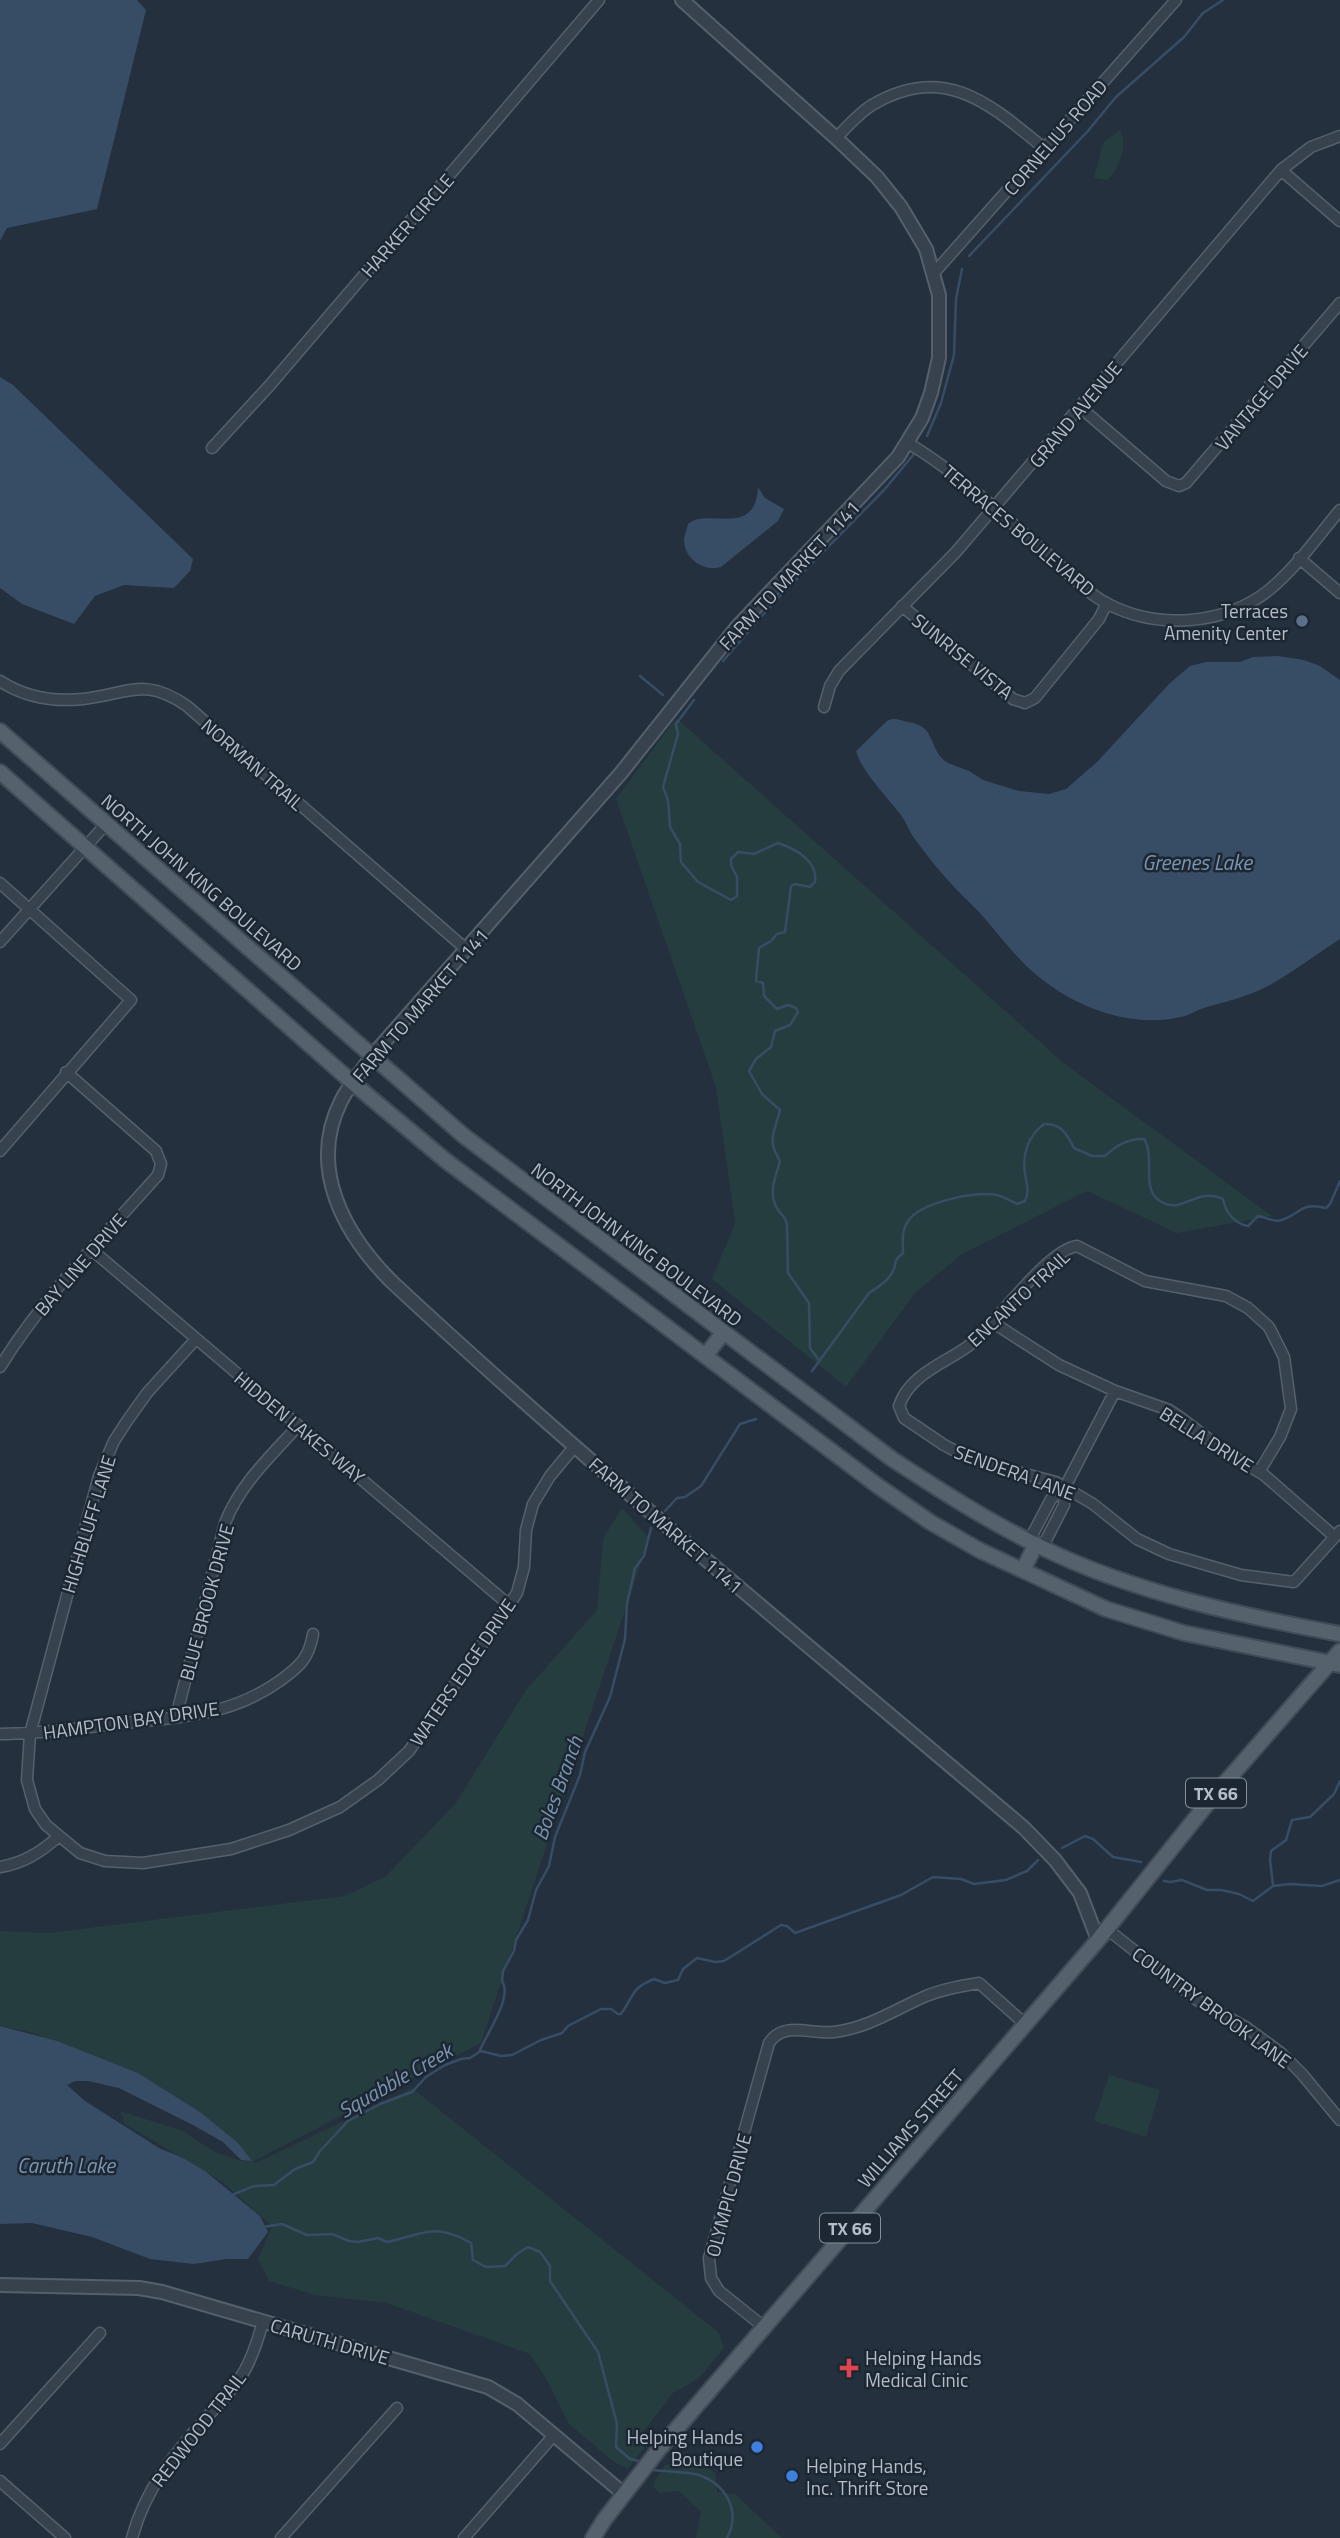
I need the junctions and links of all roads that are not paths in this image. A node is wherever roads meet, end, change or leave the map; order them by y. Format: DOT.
graph roads {
  1 [pos="599,0"];
  2 [pos="682,0"];
  3 [pos="1176,0"];
  4 [pos="1340,136"];
  5 [pos="836,138"];
  6 [pos="1045,149"];
  7 [pos="1281,170"];
  8 [pos="1340,221"];
  9 [pos="934,273"];
  10 [pos="1340,303"];
  11 [pos="1081,408"];
  12 [pos="908,443"];
  13 [pos="212,448"];
  14 [pos="994,508"];
  15 [pos="1340,510"];
  16 [pos="1299,558"];
  17 [pos="1340,593"];
  18 [pos="1107,603"];
  19 [pos="902,606"];
  20 [pos="0,681"];
  21 [pos="824,707"];
  22 [pos="0,731"];
  23 [pos="0,772"];
  24 [pos="106,824"];
  25 [pos="86,847"];
  26 [pos="0,883"];
  27 [pos="30,909"];
  28 [pos="0,942"];
  29 [pos="467,950"];
  30 [pos="372,1056"];
  31 [pos="66,1072"];
  32 [pos="353,1083"];
  33 [pos="0,1151"];
  34 [pos="92,1250"];
  35 [pos="992,1322"];
  36 [pos="723,1333"];
  37 [pos="196,1339"];
  38 [pos="706,1355"];
  39 [pos="0,1367"];
  40 [pos="1115,1391"];
  41 [pos="899,1406"];
  42 [pos="298,1426"];
  43 [pos="575,1446"];
  44 [pos="1259,1472"];
  45 [pos="1065,1487"];
  46 [pos="1337,1534"];
  47 [pos="1036,1544"];
  48 [pos="1023,1570"];
  49 [pos="508,1604"];
  50 [pos="1340,1633"];
  51 [pos="313,1634"];
  52 [pos="1340,1651"];
  53 [pos="1335,1664"];
  54 [pos="176,1717"];
  55 [pos="0,1734"];
  56 [pos="30,1734"];
  57 [pos="59,1836"];
  58 [pos="0,1867"];
  59 [pos="1103,1934"];
  60 [pos="1025,2024"];
  61 [pos="1340,2120"];
  62 [pos="0,2286"];
  63 [pos="263,2321"];
  64 [pos="764,2327"];
  65 [pos="100,2333"];
  66 [pos="397,2408"];
  67 [pos="554,2435"];
  68 [pos="0,2444"];
  69 [pos="0,2481"];
  70 [pos="624,2494"];
  71 [pos="65,2538"];
  72 [pos="132,2538"];
  73 [pos="281,2538"];
  74 [pos="464,2538"];
  75 [pos="593,2538"];
  1 -- 13 [label="street, HARKER CIRCLE"];
  2 -- 5 [label="street, FARM TO MARKET 1141"];
  3 -- 6 [label="street, CORNELIUS ROAD"];
  4 -- 7 [label="street, GRAND AVENUE"];
  5 -- 6 [label="street"];
  5 -- 9 [label="street, FARM TO MARKET 1141"];
  6 -- 9 [label="street, CORNELIUS ROAD"];
  7 -- 8 [label="street"];
  7 -- 11 [label="street, GRAND AVENUE"];
  9 -- 12 [label="street, FARM TO MARKET 1141"];
  10 -- 11 [label="street, VANTAGE DRIVE"];
  11 -- 14 [label="street, GRAND AVENUE"];
  12 -- 14 [label="street, TERRACES BOULEVARD"];
  12 -- 29 [label="street, FARM TO MARKET 1141"];
  14 -- 18 [label="street, TERRACES BOULEVARD"];
  14 -- 19 [label="street, GRAND AVENUE"];
  15 -- 16 [label="street, TERRACES BOULEVARD"];
  16 -- 17 [label="street"];
  16 -- 18 [label="street, TERRACES BOULEVARD"];
  18 -- 19 [label="street, SUNRISE VISTA"];
  19 -- 21 [label="street, GRAND AVENUE"];
  20 -- 29 [label="street, NORMAN TRAIL"];
  22 -- 24 [label="main road, NORTH JOHN KING BOULEVARD"];
  23 -- 25 [label="main road"];
  24 -- 25 [label="street"];
  24 -- 30 [label="main road, NORTH JOHN KING BOULEVARD"];
  25 -- 27 [label="street"];
  25 -- 32 [label="main road"];
  26 -- 27 [label="street"];
  27 -- 28 [label="street"];
  27 -- 31 [label="street"];
  29 -- 30 [label="street, FARM TO MARKET 1141"];
  30 -- 32 [label="street, FARM TO MARKET 1141"];
  30 -- 36 [label="main road, NORTH JOHN KING BOULEVARD"];
  31 -- 33 [label="street"];
  31 -- 34 [label="street, BAY LINE DRIVE"];
  32 -- 38 [label="main road"];
  32 -- 43 [label="street, FARM TO MARKET 1141"];
  34 -- 37 [label="street, HIDDEN LAKES WAY"];
  34 -- 39 [label="street, BAY LINE DRIVE"];
  35 -- 40 [label="street, BELLA DRIVE"];
  35 -- 41 [label="street, ENCANTO TRAIL"];
  35 -- 44 [label="street, ENCANTO TRAIL"];
  36 -- 38 [label="main road"];
  36 -- 47 [label="main road, NORTH JOHN KING BOULEVARD"];
  37 -- 42 [label="street, HIDDEN LAKES WAY"];
  37 -- 56 [label="street, HIGHBLUFF LANE"];
  38 -- 48 [label="main road"];
  40 -- 44 [label="street, BELLA DRIVE"];
  40 -- 45 [label="street"];
  41 -- 45 [label="street, SENDERA LANE"];
  42 -- 49 [label="street, HIDDEN LAKES WAY"];
  42 -- 54 [label="street, BLUE BROOK DRIVE"];
  43 -- 49 [label="street, WATERS EDGE DRIVE"];
  43 -- 59 [label="street, FARM TO MARKET 1141"];
  44 -- 46 [label="street, BELLA DRIVE"];
  45 -- 46 [label="street, SENDERA LANE"];
  45 -- 47 [label="street"];
  47 -- 48 [label="main road"];
  47 -- 50 [label="main road, NORTH JOHN KING BOULEVARD"];
  48 -- 53 [label="main road"];
  49 -- 57 [label="street, WATERS EDGE DRIVE"];
  51 -- 54 [label="street, HAMPTON BAY DRIVE"];
  52 -- 53 [label="main road, TX 66"];
  53 -- 59 [label="main road, TX 66"];
  54 -- 56 [label="street, HAMPTON BAY DRIVE"];
  55 -- 56 [label="street, HAMPTON BAY DRIVE"];
  56 -- 57 [label="street, WATERS EDGE DRIVE"];
  57 -- 58 [label="street"];
  59 -- 60 [label="main road, WILLIAMS STREET / TX 66"];
  59 -- 61 [label="street, COUNTRY BROOK LANE"];
  60 -- 64 [label="main road, WILLIAMS STREET / TX 66"];
  60 -- 64 [label="street, OLYMPIC DRIVE"];
  62 -- 63 [label="street, CARUTH DRIVE"];
  63 -- 67 [label="street, CARUTH DRIVE"];
  63 -- 72 [label="street, REDWOOD TRAIL"];
  64 -- 70 [label="main road, WILLIAMS STREET / TX 66"];
  65 -- 68 [label="street"];
  66 -- 73 [label="street"];
  67 -- 70 [label="street, CARUTH DRIVE"];
  67 -- 74 [label="street"];
  69 -- 71 [label="street"];
  70 -- 75 [label="main road, WILLIAMS STREET / TX 66"];
}
